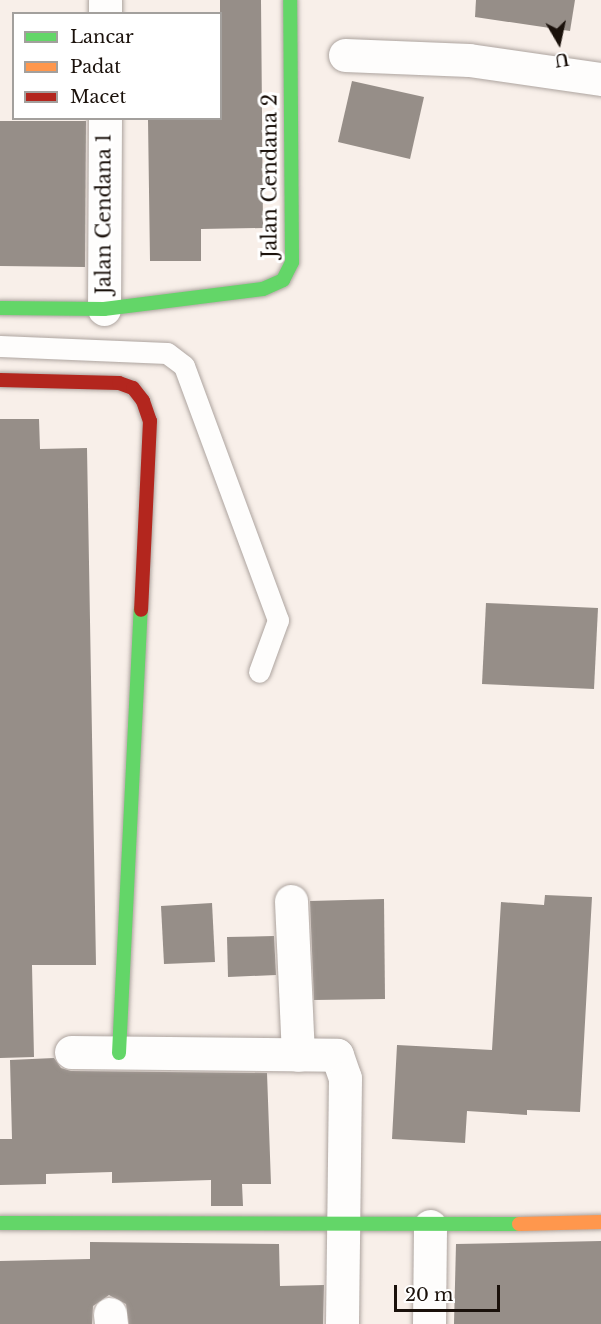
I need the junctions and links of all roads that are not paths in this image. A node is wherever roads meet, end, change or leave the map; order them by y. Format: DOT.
graph roads {
  1 [pos="290,0"];
  2 [pos="345,55"];
  3 [pos="601,80"];
  4 [pos="105,120"];
  5 [pos="0,308"];
  6 [pos="104,309"];
  7 [pos="0,346"];
  8 [pos="0,380"];
  9 [pos="259,672"];
  10 [pos="291,901"];
  11 [pos="71,1052"];
  12 [pos="119,1053"];
  13 [pos="298,1054"];
  14 [pos="601,1222"];
  15 [pos="0,1223"];
  16 [pos="340,1226"];
  17 [pos="430,1226"];
  18 [pos="342,1324"];
  19 [pos="429,1324"];
  1 -- 6 [label="street, Jalan Cendana 2"];
  2 -- 3 [label="street"];
  4 -- 6 [label="street, Jalan Cendana 1"];
  5 -- 6 [label="street, Jalan Cendana 2"];
  7 -- 9 [label="lane"];
  8 -- 12 [label="street"];
  10 -- 13 [label="street"];
  11 -- 12 [label="street"];
  12 -- 13 [label="street"];
  13 -- 16 [label="street"];
  14 -- 17 [label="street"];
  15 -- 16 [label="street"];
  16 -- 17 [label="street"];
  16 -- 18 [label="street"];
  17 -- 19 [label="street"];
}
